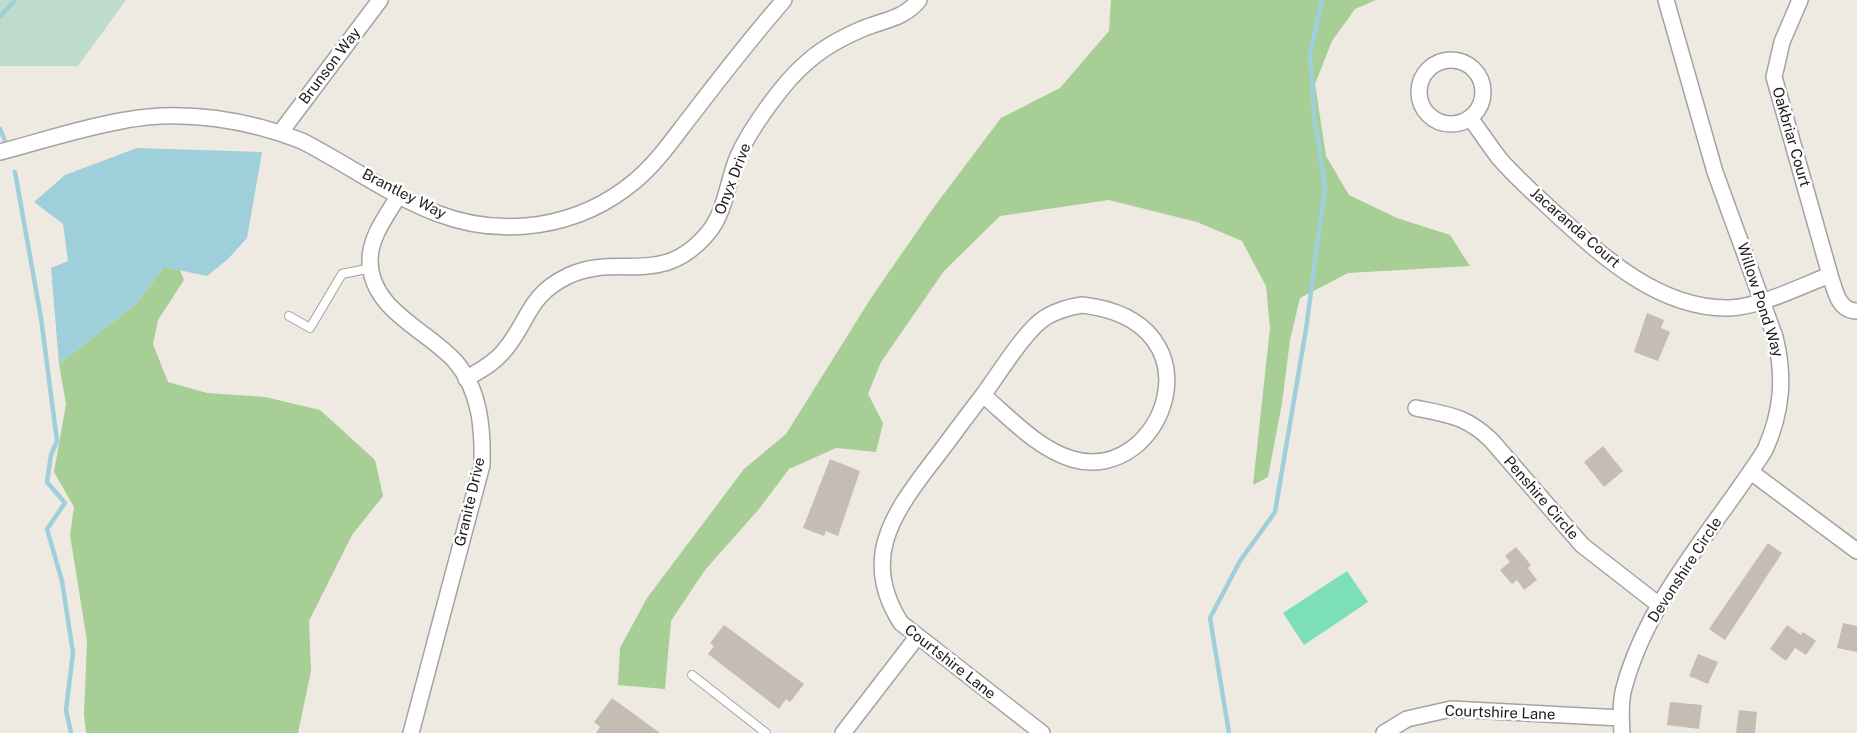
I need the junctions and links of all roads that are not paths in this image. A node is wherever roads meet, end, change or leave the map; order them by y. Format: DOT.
graph roads {
  1 [pos="380,0"];
  2 [pos="784,0"];
  3 [pos="919,0"];
  4 [pos="1666,0"];
  5 [pos="1800,0"];
  6 [pos="1470,118"];
  7 [pos="280,132"];
  8 [pos="0,152"];
  9 [pos="399,194"];
  10 [pos="371,268"];
  11 [pos="1830,275"];
  12 [pos="1762,301"];
  13 [pos="1857,311"];
  14 [pos="289,316"];
  15 [pos="466,379"];
  16 [pos="983,395"];
  17 [pos="1416,408"];
  18 [pos="1751,472"];
  19 [pos="1857,551"];
  20 [pos="1659,605"];
  21 [pos="917,637"];
  22 [pos="692,675"];
  23 [pos="1621,718"];
  24 [pos="411,733"];
  25 [pos="766,733"];
  26 [pos="843,733"];
  27 [pos="1042,733"];
  28 [pos="1384,733"];
  29 [pos="1622,733"];
  1 -- 7 [label="street, Brunson Way"];
  2 -- 9 [label="street, Brantley Way"];
  3 -- 15 [label="street, Onyx Drive"];
  4 -- 12 [label="street, Willow Pond Way"];
  5 -- 11 [label="street, Oakbriar Court"];
  6 -- 6 [label="street"];
  6 -- 12 [label="street, Jacaranda Court"];
  7 -- 8 [label="street, Brantley Way"];
  7 -- 9 [label="street, Brantley Way"];
  9 -- 10 [label="street, Granite Drive"];
  10 -- 14 [label="lane"];
  10 -- 15 [label="street, Granite Drive"];
  11 -- 12 [label="street"];
  11 -- 13 [label="street, Oakbriar Court"];
  12 -- 18 [label="street, Willow Pond Way"];
  15 -- 24 [label="street, Granite Drive"];
  16 -- 16 [label="street, Courtshire Lane"];
  16 -- 21 [label="street, Courtshire Lane"];
  17 -- 20 [label="street, Penshire Circle"];
  18 -- 19 [label="street"];
  18 -- 20 [label="street, Devonshire Circle"];
  20 -- 23 [label="street, Devonshire Circle"];
  21 -- 26 [label="street"];
  21 -- 27 [label="street, Courtshire Lane"];
  22 -- 25 [label="lane"];
  23 -- 28 [label="street, Courtshire Lane"];
  23 -- 29 [label="street, Devonshire Circle"];
}
